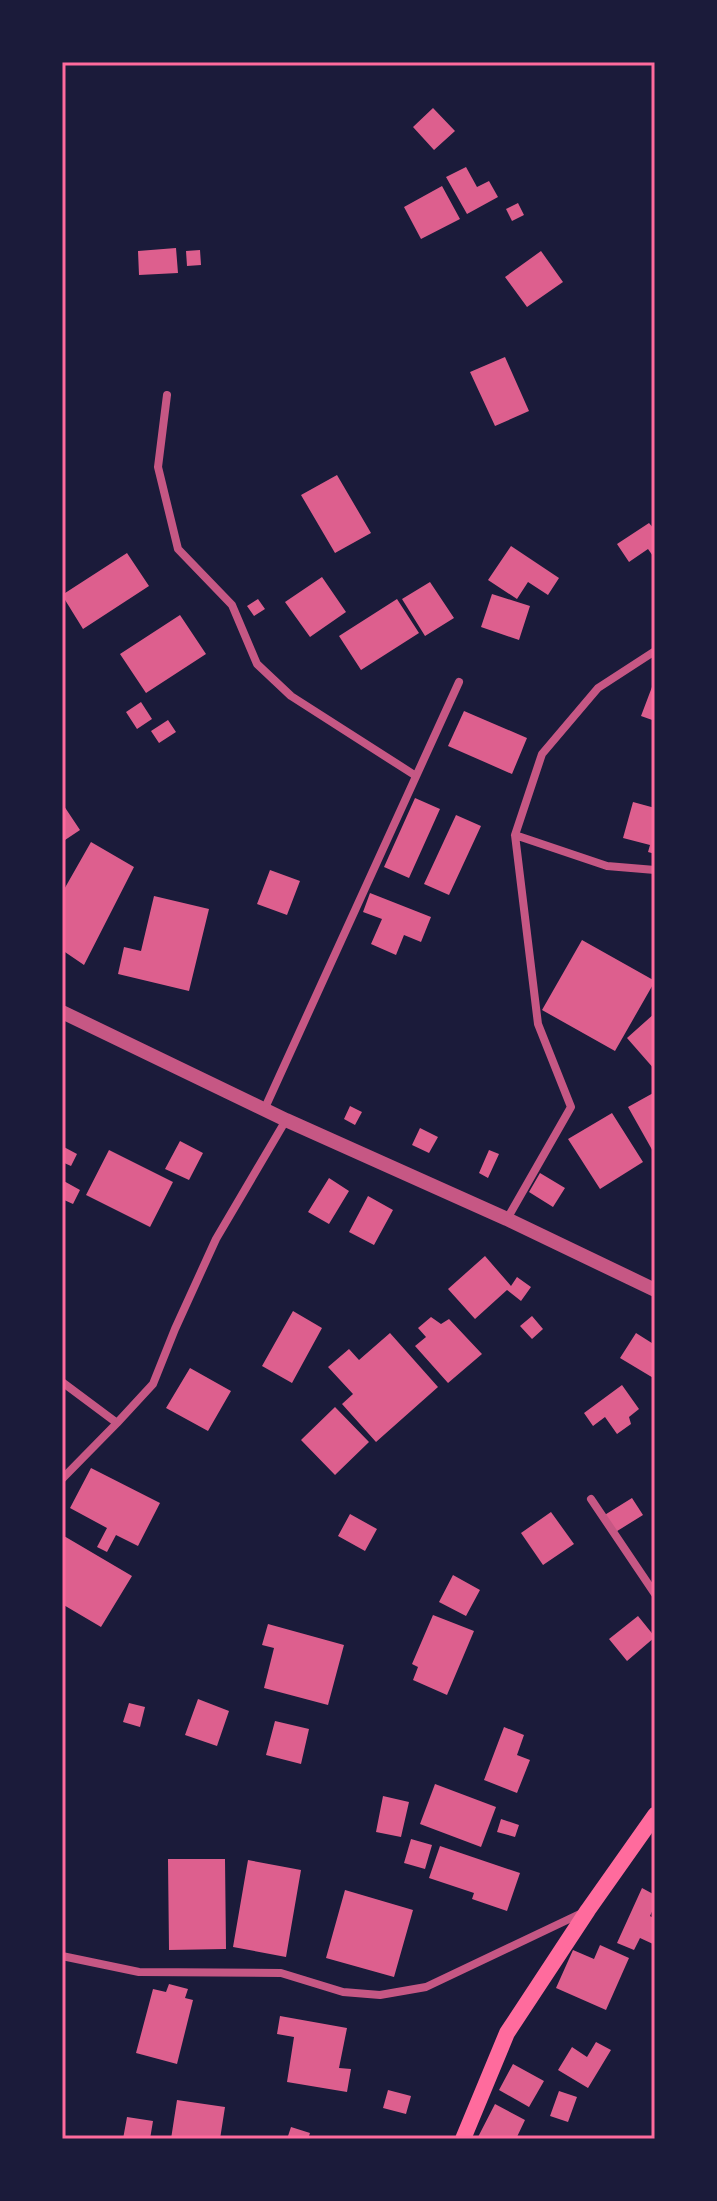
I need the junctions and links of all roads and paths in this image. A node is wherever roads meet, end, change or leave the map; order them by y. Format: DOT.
graph roads {
  1 [pos="167,395"];
  2 [pos="655,651"];
  3 [pos="459,682"];
  4 [pos="416,776"];
  5 [pos="515,835"];
  6 [pos="655,870"];
  7 [pos="62,1012"];
  8 [pos="264,1110"];
  9 [pos="286,1120"];
  10 [pos="507,1219"];
  11 [pos="655,1290"];
  12 [pos="62,1382"];
  13 [pos="117,1423"];
  14 [pos="62,1479"];
  15 [pos="591,1499"];
  16 [pos="655,1594"];
  17 [pos="655,1815"];
  18 [pos="588,1910"];
  19 [pos="62,1956"];
  20 [pos="463,2139"];
  1 -- 4 [label="street"];
  2 -- 5 [label="street"];
  3 -- 4 [label="street"];
  4 -- 8 [label="street"];
  5 -- 6 [label="street"];
  5 -- 10 [label="street"];
  7 -- 8 [label="street"];
  8 -- 9 [label="street"];
  9 -- 10 [label="street"];
  9 -- 13 [label="street"];
  10 -- 11 [label="street"];
  12 -- 13 [label="street"];
  13 -- 14 [label="street"];
  15 -- 16 [label="street"];
  17 -- 18 [label="main road"];
  18 -- 19 [label="street"];
  18 -- 20 [label="main road"];
}
